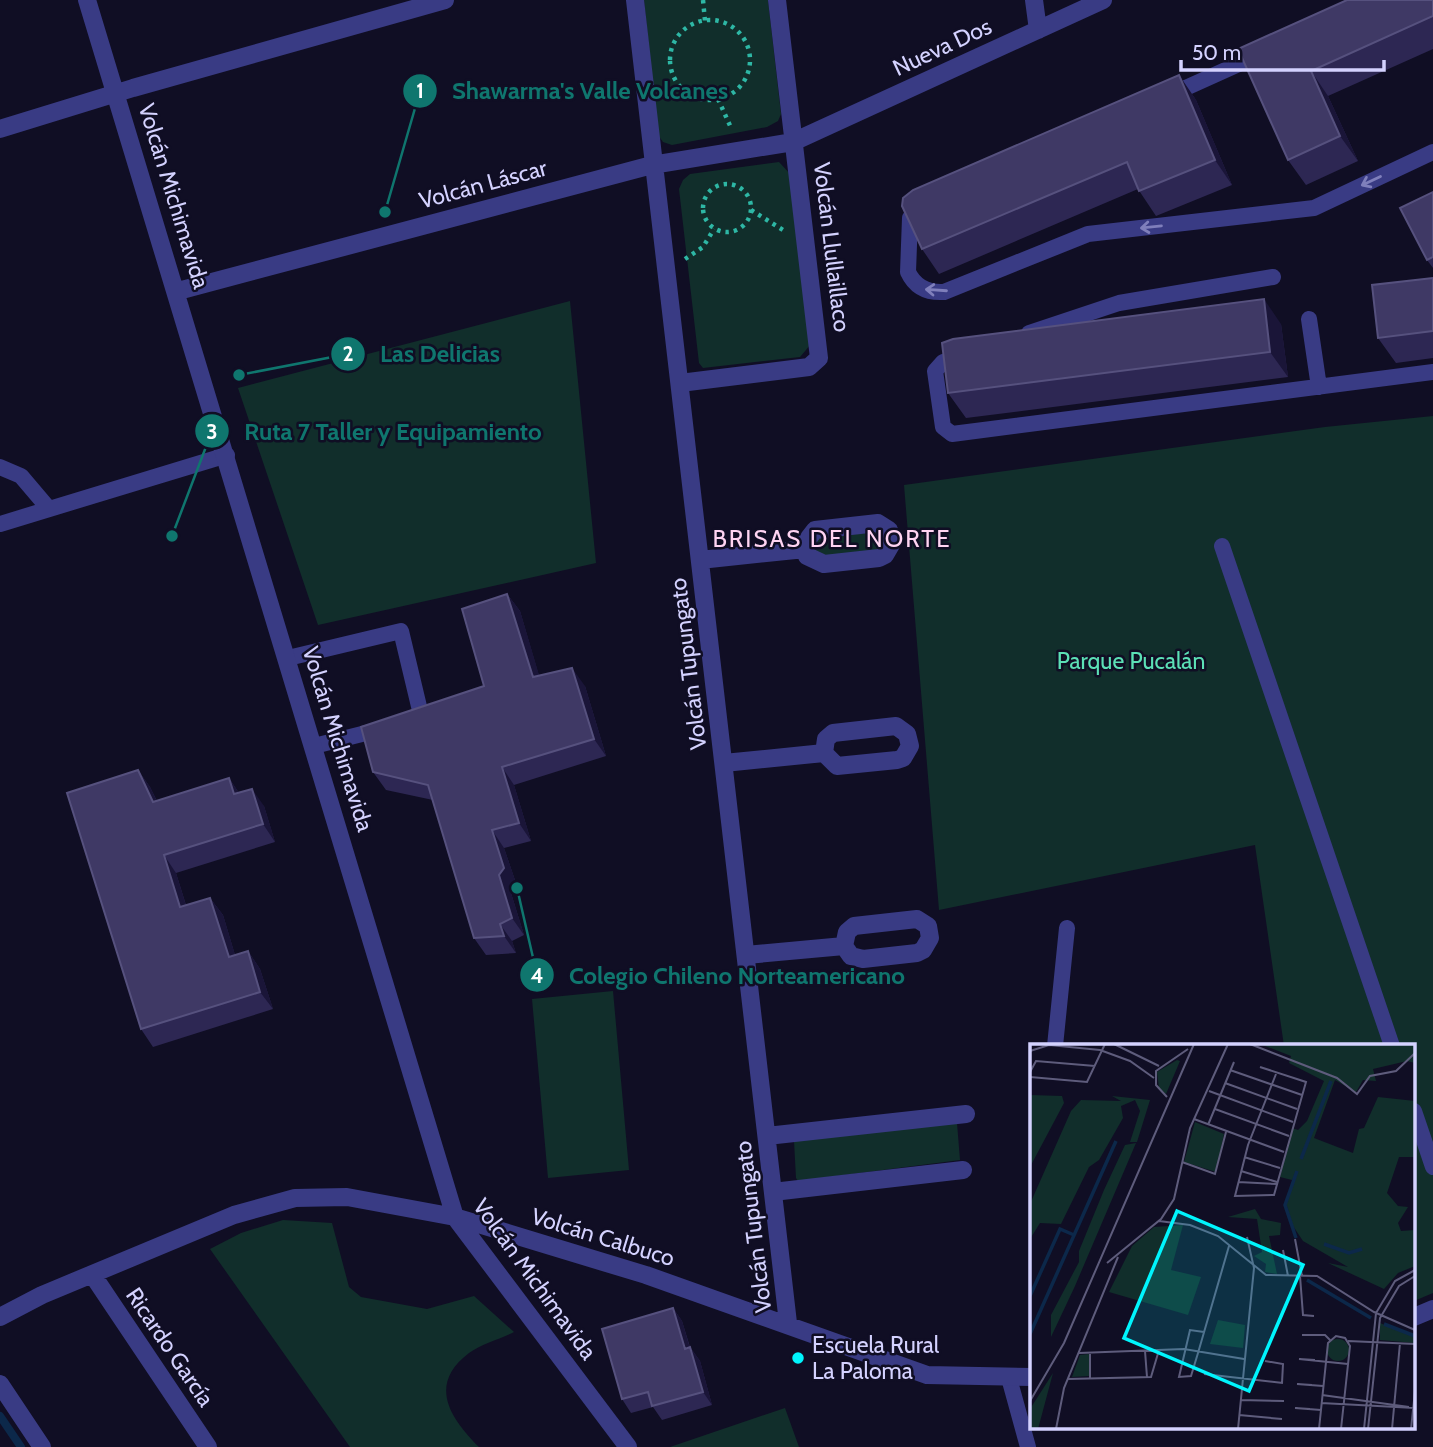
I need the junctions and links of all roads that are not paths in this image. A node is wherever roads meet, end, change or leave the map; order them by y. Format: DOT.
graph roads {
  1 [pos="87,0"];
  2 [pos="445,0"];
  3 [pos="635,0"];
  4 [pos="777,0"];
  5 [pos="1034,0"];
  6 [pos="1103,0"];
  7 [pos="1038,30"];
  8 [pos="1279,46"];
  9 [pos="117,92"];
  10 [pos="1153,103"];
  11 [pos="0,129"];
  12 [pos="798,141"];
  13 [pos="1433,152"];
  14 [pos="652,164"];
  15 [pos="938,200"];
  16 [pos="1272,277"];
  17 [pos="178,291"];
  18 [pos="1309,319"];
  19 [pos="1018,337"];
  20 [pos="981,349"];
  21 [pos="1433,372"];
  22 [pos="680,383"];
  23 [pos="1319,387"];
  24 [pos="227,455"];
  25 [pos="0,467"];
  26 [pos="48,509"];
  27 [pos="0,524"];
  28 [pos="1222,546"];
  29 [pos="805,549"];
  30 [pos="701,561"];
  31 [pos="288,658"];
  32 [pos="314,746"];
  33 [pos="824,753"];
  34 [pos="724,763"];
  35 [pos="1067,928"];
  36 [pos="844,946"];
  37 [pos="746,955"];
  38 [pos="1055,1044"];
  39 [pos="1391,1044"];
  40 [pos="966,1114"];
  41 [pos="1416,1117"];
  42 [pos="767,1136"];
  43 [pos="1433,1167"];
  44 [pos="963,1170"];
  45 [pos="773,1192"];
  46 [pos="455,1217"];
  47 [pos="92,1275"];
  48 [pos="1433,1310"];
  49 [pos="1416,1316"];
  50 [pos="0,1317"];
  51 [pos="788,1323"];
  52 [pos="1030,1377"];
  53 [pos="1009,1378"];
  54 [pos="0,1384"];
  55 [pos="42,1447"];
  56 [pos="208,1447"];
  57 [pos="628,1447"];
  58 [pos="1028,1447"];
  1 -- 9 [label="street, Volcán Michimavida"];
  2 -- 9 [label="street"];
  3 -- 14 [label="street, Volcán Tupungato"];
  4 -- 12 [label="street, Volcán Llullaillaco"];
  5 -- 7 [label="street"];
  6 -- 7 [label="street, Nueva Dos"];
  7 -- 12 [label="street, Nueva Dos"];
  8 -- 10 [label="lane"];
  9 -- 11 [label="street"];
  9 -- 17 [label="street, Volcán Michimavida"];
  12 -- 14 [label="street, Volcán Láscar"];
  12 -- 22 [label="street, Volcán Llullaillaco"];
  13 -- 15 [label="lane, one-way"];
  14 -- 17 [label="street, Volcán Láscar"];
  14 -- 22 [label="street, Volcán Tupungato"];
  16 -- 19 [label="lane"];
  17 -- 24 [label="street, Volcán Michimavida"];
  18 -- 23 [label="lane"];
  20 -- 23 [label="lane"];
  21 -- 23 [label="lane"];
  22 -- 30 [label="street, Volcán Tupungato"];
  24 -- 26 [label="lane"];
  24 -- 31 [label="street, Volcán Michimavida"];
  25 -- 26 [label="lane"];
  26 -- 27 [label="lane"];
  28 -- 39 [label="lane"];
  29 -- 30 [label="street"];
  30 -- 34 [label="street, Volcán Tupungato"];
  31 -- 32 [label="street, Volcán Michimavida"];
  31 -- 32 [label="lane"];
  32 -- 46 [label="street, Volcán Michimavida"];
  33 -- 34 [label="street"];
  34 -- 37 [label="street, Volcán Tupungato"];
  35 -- 38 [label="lane"];
  36 -- 37 [label="street"];
  37 -- 42 [label="street, Volcán Tupungato"];
  40 -- 42 [label="street"];
  41 -- 43 [label="lane"];
  42 -- 45 [label="street, Volcán Tupungato"];
  44 -- 45 [label="street"];
  45 -- 51 [label="street, Volcán Tupungato"];
  46 -- 47 [label="street, Volcán Calbuco"];
  46 -- 51 [label="street, Volcán Calbuco"];
  46 -- 57 [label="street, Volcán Michimavida"];
  47 -- 50 [label="street, Volcán Calbuco"];
  47 -- 56 [label="street, Ricardo García"];
  48 -- 49 [label="street"];
  51 -- 53 [label="street, Volcán Calbuco"];
  52 -- 53 [label="street, Volcán Calbuco"];
  53 -- 58 [label="lane"];
  54 -- 55 [label="street"];
}
